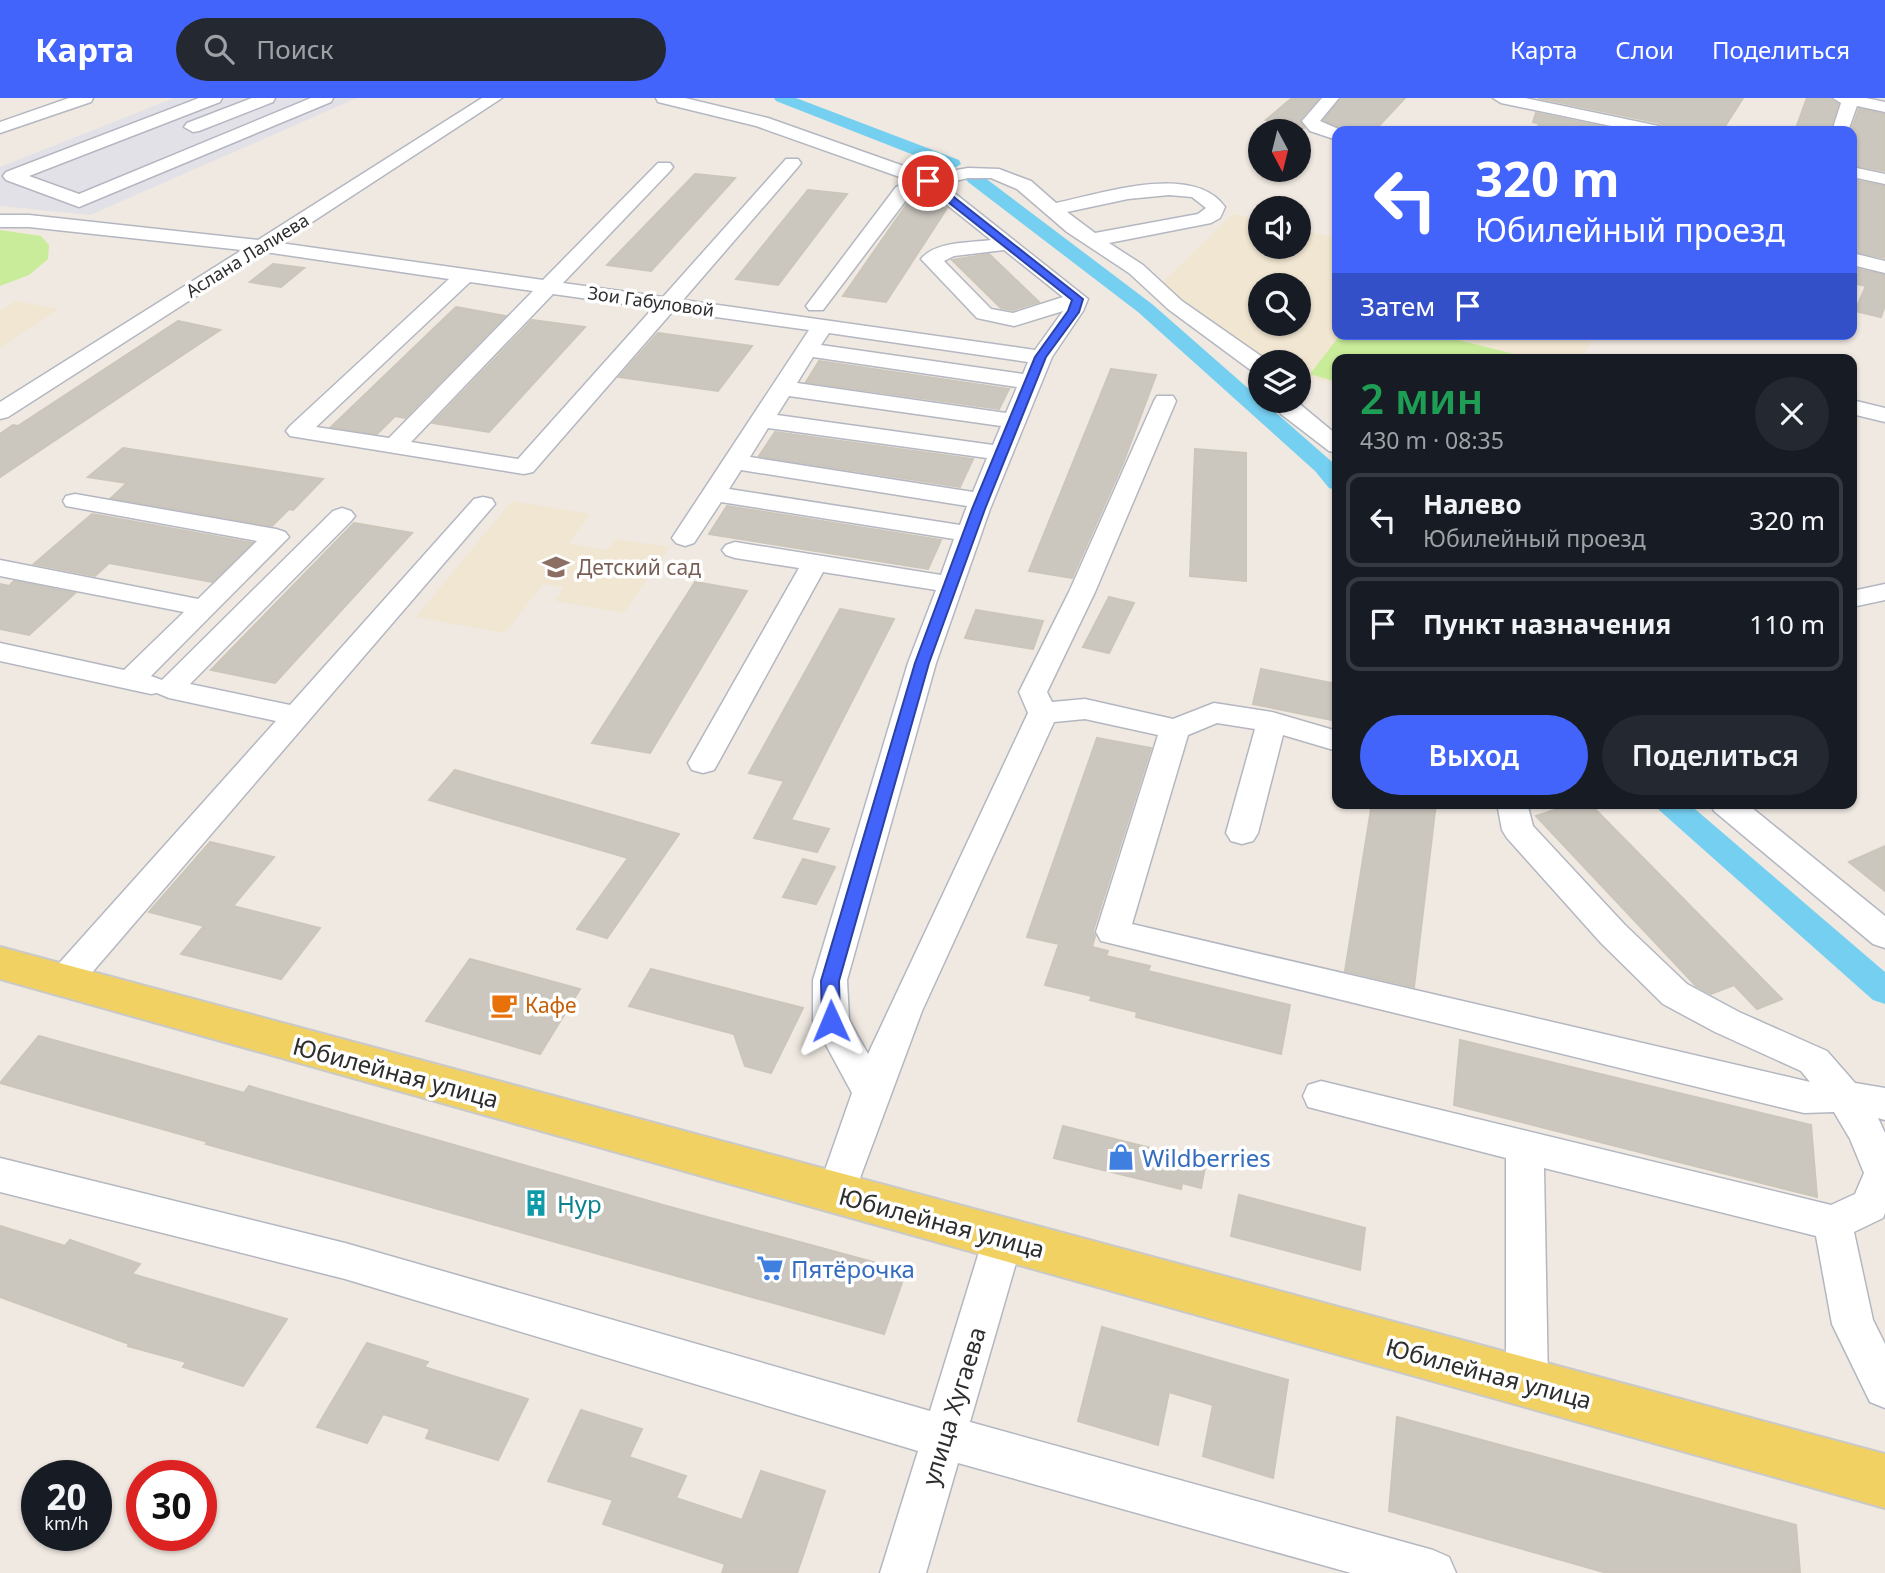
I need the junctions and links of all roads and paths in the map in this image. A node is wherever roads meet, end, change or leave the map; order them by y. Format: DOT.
graph roads {
  1 [pos="85,98"];
  2 [pos="214,98"];
  3 [pos="267,98"];
  4 [pos="325,98"];
  5 [pos="494,98"];
  6 [pos="664,98"];
  7 [pos="1331,98"];
  8 [pos="1501,98"];
  9 [pos="1588,98"];
  10 [pos="1848,99"];
  11 [pos="1885,107"];
  12 [pos="1576,114"];
  13 [pos="1569,126"];
  14 [pos="1634,126"];
  15 [pos="1841,126"];
  16 [pos="1,128"];
  17 [pos="179,133"];
  18 [pos="1332,133"];
  19 [pos="792,163"];
  20 [pos="664,167"];
  21 [pos="1857,173"];
  22 [pos="67,177"];
  23 [pos="1885,179"];
  24 [pos="928,181"];
  25 [pos="0,182"];
  26 [pos="42,187"];
  27 [pos="1053,209"];
  28 [pos="0,221"];
  29 [pos="1092,240"];
  30 [pos="1008,244"];
  31 [pos="261,246"];
  32 [pos="1857,260"];
  33 [pos="1885,267"];
  34 [pos="465,275"];
  35 [pos="550,287"];
  36 [pos="1078,299"];
  37 [pos="669,304"];
  38 [pos="820,316"];
  39 [pos="807,350"];
  40 [pos="1248,357"];
  41 [pos="1036,370"];
  42 [pos="783,388"];
  43 [pos="1165,401"];
  44 [pos="1857,408"];
  45 [pos="0,412"];
  46 [pos="1294,413"];
  47 [pos="1885,415"];
  48 [pos="762,420"];
  49 [pos="1015,421"];
  50 [pos="1332,442"];
  51 [pos="394,446"];
  52 [pos="1002,453"];
  53 [pos="734,463"];
  54 [pos="714,494"];
  55 [pos="75,501"];
  56 [pos="982,501"];
  57 [pos="483,504"];
  58 [pos="342,516"];
  59 [pos="969,534"];
  60 [pos="685,538"];
  61 [pos="735,550"];
  62 [pos="816,562"];
  63 [pos="0,568"];
  64 [pos="951,584"];
  65 [pos="1885,593"];
  66 [pos="1857,598"];
  67 [pos="204,608"];
  68 [pos="0,652"];
  69 [pos="130,680"];
  70 [pos="169,688"];
  71 [pos="1043,713"];
  72 [pos="297,716"];
  73 [pos="1272,722"];
  74 [pos="1175,729"];
  75 [pos="1332,740"];
  76 [pos="703,763"];
  77 [pos="1513,809"];
  78 [pos="1732,809"];
  79 [pos="1242,833"];
  80 [pos="1885,935"];
  81 [pos="6,971"];
  82 [pos="65,980"];
  83 [pos="871,1092"];
  84 [pos="1321,1096"];
  85 [pos="1844,1096"];
  86 [pos="1885,1104"];
  87 [pos="1525,1147"];
  88 [pos="0,1175"];
  89 [pos="836,1193"];
  90 [pos="1833,1223"];
  91 [pos="1003,1239"];
  92 [pos="1527,1383"];
  93 [pos="1885,1387"];
  94 [pos="944,1437"];
  95 [pos="1885,1481"];
  96 [pos="903,1573"];
  97 [pos="1433,1573"];
  1 -- 16 [label="street"];
  2 -- 26 [label="street"];
  3 -- 17 [label="street"];
  4 -- 26 [label="street"];
  5 -- 31 [label="street, Аслана Лалиева"];
  6 -- 24 [label="street"];
  7 -- 18 [label="street"];
  8 -- 12 [label="street"];
  9 -- 12 [label="street"];
  10 -- 11 [label="street"];
  10 -- 15 [label="street"];
  12 -- 13 [label="street"];
  12 -- 14 [label="street"];
  19 -- 37 [label="street"];
  20 -- 35 [label="street"];
  21 -- 23 [label="street"];
  22 -- 26 [label="street"];
  24 -- 27 [label="street"];
  24 -- 30 [label="street"];
  24 -- 38 [label="street"];
  25 -- 26 [label="street"];
  27 -- 29 [label="street"];
  27 -- 29 [label="street"];
  28 -- 31 [label="street, Зои Габуловой"];
  29 -- 40 [label="street"];
  30 -- 36 [label="street"];
  30 -- 36 [label="street"];
  31 -- 34 [label="street, Зои Габуловой"];
  31 -- 45 [label="street, Аслана Лалиева"];
  32 -- 33 [label="street"];
  34 -- 35 [label="street, Зои Габуловой"];
  34 -- 51 [label="street"];
  35 -- 37 [label="street, Зои Габуловой"];
  35 -- 51 [label="street"];
  36 -- 41 [label="street"];
  37 -- 38 [label="street, Зои Габуловой"];
  37 -- 51 [label="street"];
  38 -- 39 [label="street"];
  38 -- 41 [label="street, Зои Габуловой"];
  39 -- 41 [label="street"];
  39 -- 42 [label="street"];
  41 -- 49 [label="street"];
  42 -- 48 [label="street"];
  42 -- 49 [label="street"];
  43 -- 71 [label="street"];
  44 -- 47 [label="street"];
  46 -- 50 [label="street"];
  48 -- 52 [label="street"];
  48 -- 53 [label="street"];
  49 -- 52 [label="street"];
  52 -- 56 [label="street"];
  53 -- 54 [label="street"];
  53 -- 56 [label="street"];
  54 -- 59 [label="street"];
  54 -- 60 [label="street"];
  55 -- 67 [label="street"];
  56 -- 59 [label="street"];
  57 -- 72 [label="street"];
  58 -- 70 [label="street"];
  59 -- 64 [label="street"];
  61 -- 62 [label="street"];
  62 -- 64 [label="street"];
  62 -- 76 [label="street"];
  63 -- 67 [label="street"];
  64 -- 83 [label="street"];
  65 -- 66 [label="street"];
  67 -- 69 [label="street"];
  68 -- 69 [label="street"];
  69 -- 70 [label="street"];
  70 -- 72 [label="street"];
  71 -- 74 [label="street"];
  71 -- 83 [label="street"];
  72 -- 82 [label="street"];
  73 -- 74 [label="street"];
  73 -- 75 [label="street"];
  73 -- 79 [label="street"];
  74 -- 85 [label="street"];
  77 -- 85 [label="street"];
  78 -- 80 [label="street"];
  81 -- 82 [label="main road, Юбилейная улица"];
  82 -- 89 [label="main road, Юбилейная улица"];
  83 -- 89 [label="street"];
  84 -- 87 [label="street"];
  85 -- 86 [label="street"];
  85 -- 90 [label="street"];
  87 -- 90 [label="street"];
  87 -- 92 [label="street"];
  88 -- 94 [label="street"];
  89 -- 91 [label="main road, Юбилейная улица"];
  90 -- 93 [label="street"];
  91 -- 92 [label="main road, Юбилейная улица"];
  91 -- 94 [label="street, улица Хугаева"];
  92 -- 95 [label="main road, Юбилейная улица"];
  94 -- 96 [label="street, улица Хугаева"];
  94 -- 97 [label="street"];
}
